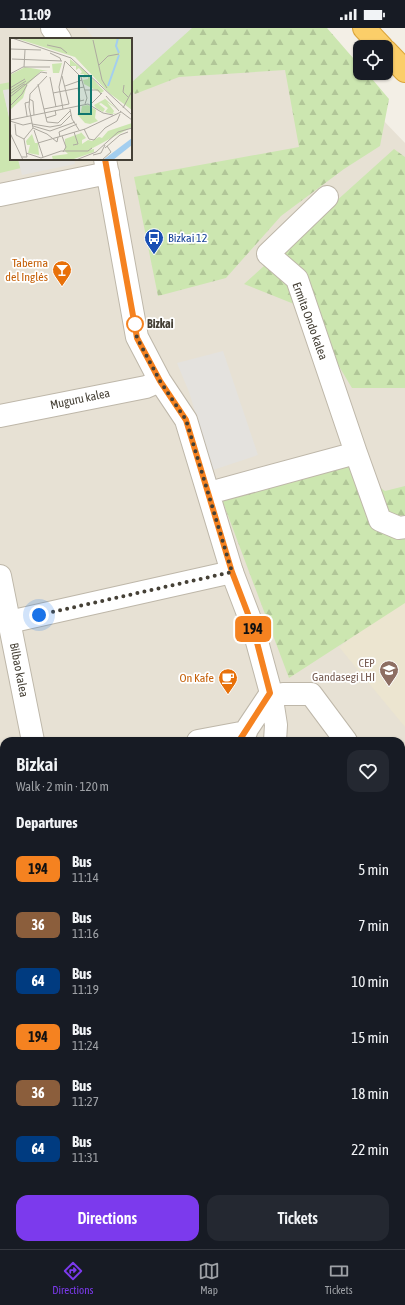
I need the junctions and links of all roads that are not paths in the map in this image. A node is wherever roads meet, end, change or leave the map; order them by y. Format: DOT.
graph roads {
  1 [pos="52,28"];
  2 [pos="364,28"];
  3 [pos="59,38"];
  4 [pos="375,40"];
  5 [pos="393,58"];
  6 [pos="405,71"];
  7 [pos="106,166"];
  8 [pos="0,196"];
  9 [pos="327,197"];
  10 [pos="160,381"];
  11 [pos="0,416"];
  12 [pos="356,453"];
  13 [pos="209,493"];
  14 [pos="405,527"];
  15 [pos="232,572"];
  16 [pos="0,576"];
  17 [pos="10,622"];
  18 [pos="277,693"];
  19 [pos="242,736"];
  20 [pos="32,737"];
  21 [pos="275,737"];
  22 [pos="343,737"];
  1 -- 3 [label="street"];
  2 -- 4 [label="highway"];
  5 -- 6 [label="highway"];
  7 -- 8 [label="street"];
  7 -- 10 [label="street"];
  9 -- 12 [label="street, Ermita Ondo kalea"];
  10 -- 11 [label="street, Muguru kalea"];
  10 -- 13 [label="street"];
  12 -- 13 [label="street"];
  12 -- 14 [label="street, Ermita Ondo kalea"];
  13 -- 15 [label="street"];
  15 -- 17 [label="street"];
  15 -- 18 [label="street"];
  16 -- 17 [label="street, Bilbao kalea"];
  17 -- 20 [label="street, Bilbao kalea"];
  18 -- 19 [label="street"];
  18 -- 21 [label="street"];
  18 -- 22 [label="street"];
}
